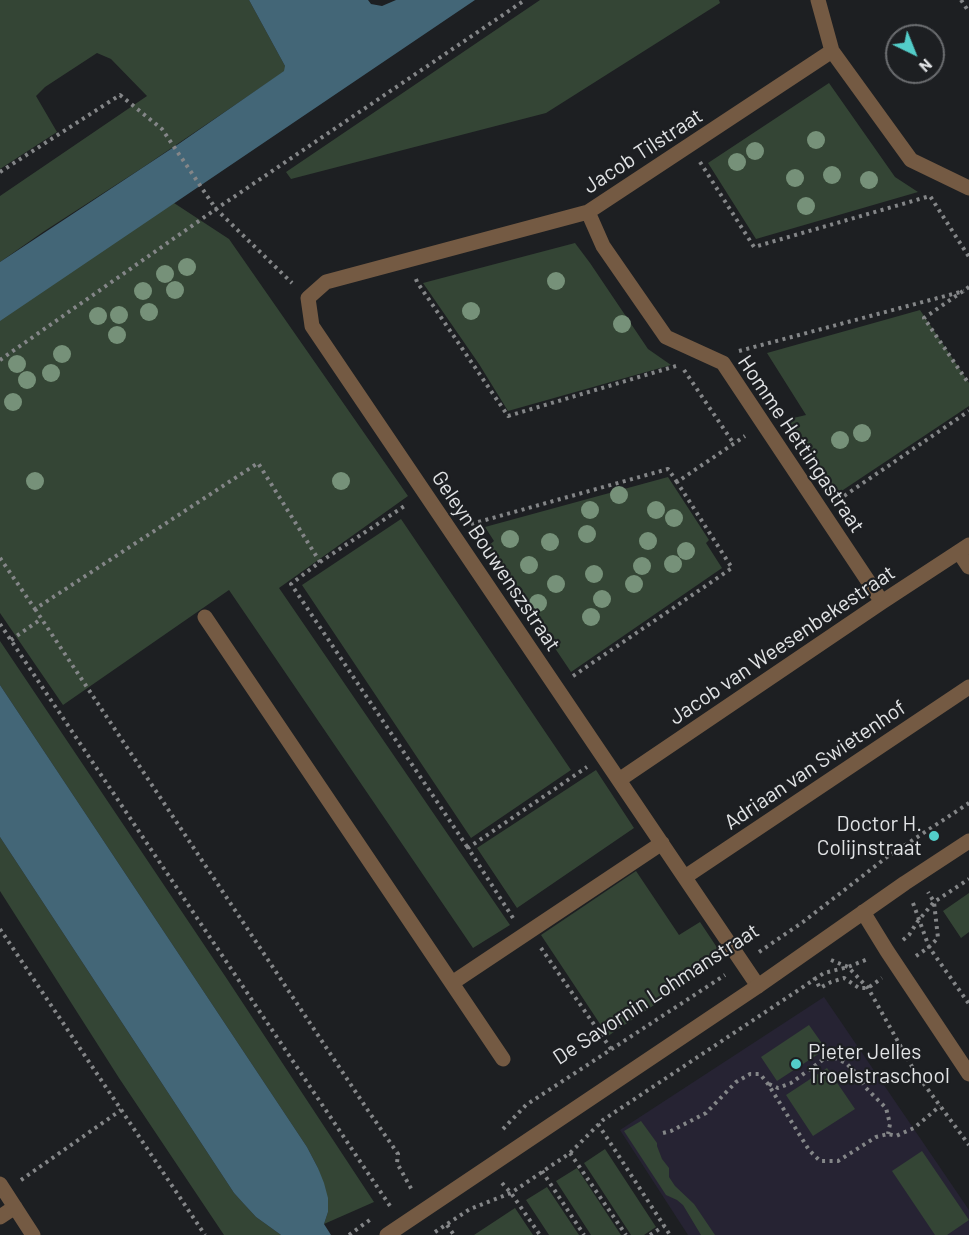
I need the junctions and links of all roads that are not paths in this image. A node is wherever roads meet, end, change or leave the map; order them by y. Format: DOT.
graph roads {
  1 [pos="818,0"];
  2 [pos="832,51"];
  3 [pos="969,188"];
  4 [pos="588,212"];
  5 [pos="308,298"];
  6 [pos="964,549"];
  7 [pos="969,567"];
  8 [pos="882,602"];
  9 [pos="205,617"];
  10 [pos="969,687"];
  11 [pos="619,780"];
  12 [pos="969,841"];
  13 [pos="662,843"];
  14 [pos="685,877"];
  15 [pos="862,912"];
  16 [pos="452,983"];
  17 [pos="758,986"];
  18 [pos="503,1059"];
  19 [pos="969,1074"];
  20 [pos="3,1188"];
  21 [pos="15,1207"];
  22 [pos="0,1216"];
  23 [pos="33,1235"];
  24 [pos="387,1235"];
  1 -- 2 [label="street"];
  2 -- 3 [label="street"];
  2 -- 4 [label="street, Jacob Tilstraat"];
  4 -- 5 [label="street, Jacob Tilstraat"];
  4 -- 8 [label="street, Homme Hettingastraat"];
  5 -- 11 [label="street, Geleyn Bouwenszstraat"];
  6 -- 7 [label="street"];
  6 -- 8 [label="street, Jacob van Weesenbekestraat"];
  8 -- 11 [label="street, Jacob van Weesenbekestraat"];
  9 -- 16 [label="street"];
  10 -- 14 [label="street, Adriaan van Swietenhof"];
  11 -- 13 [label="street, Geleyn Bouwenszstraat"];
  12 -- 15 [label="street"];
  13 -- 14 [label="street, Geleyn Bouwenszstraat"];
  13 -- 16 [label="street"];
  14 -- 17 [label="street, Geleyn Bouwenszstraat"];
  15 -- 17 [label="street"];
  15 -- 19 [label="street"];
  16 -- 18 [label="street"];
  17 -- 24 [label="street"];
  20 -- 21 [label="street"];
  21 -- 22 [label="street"];
  21 -- 23 [label="street"];
}
